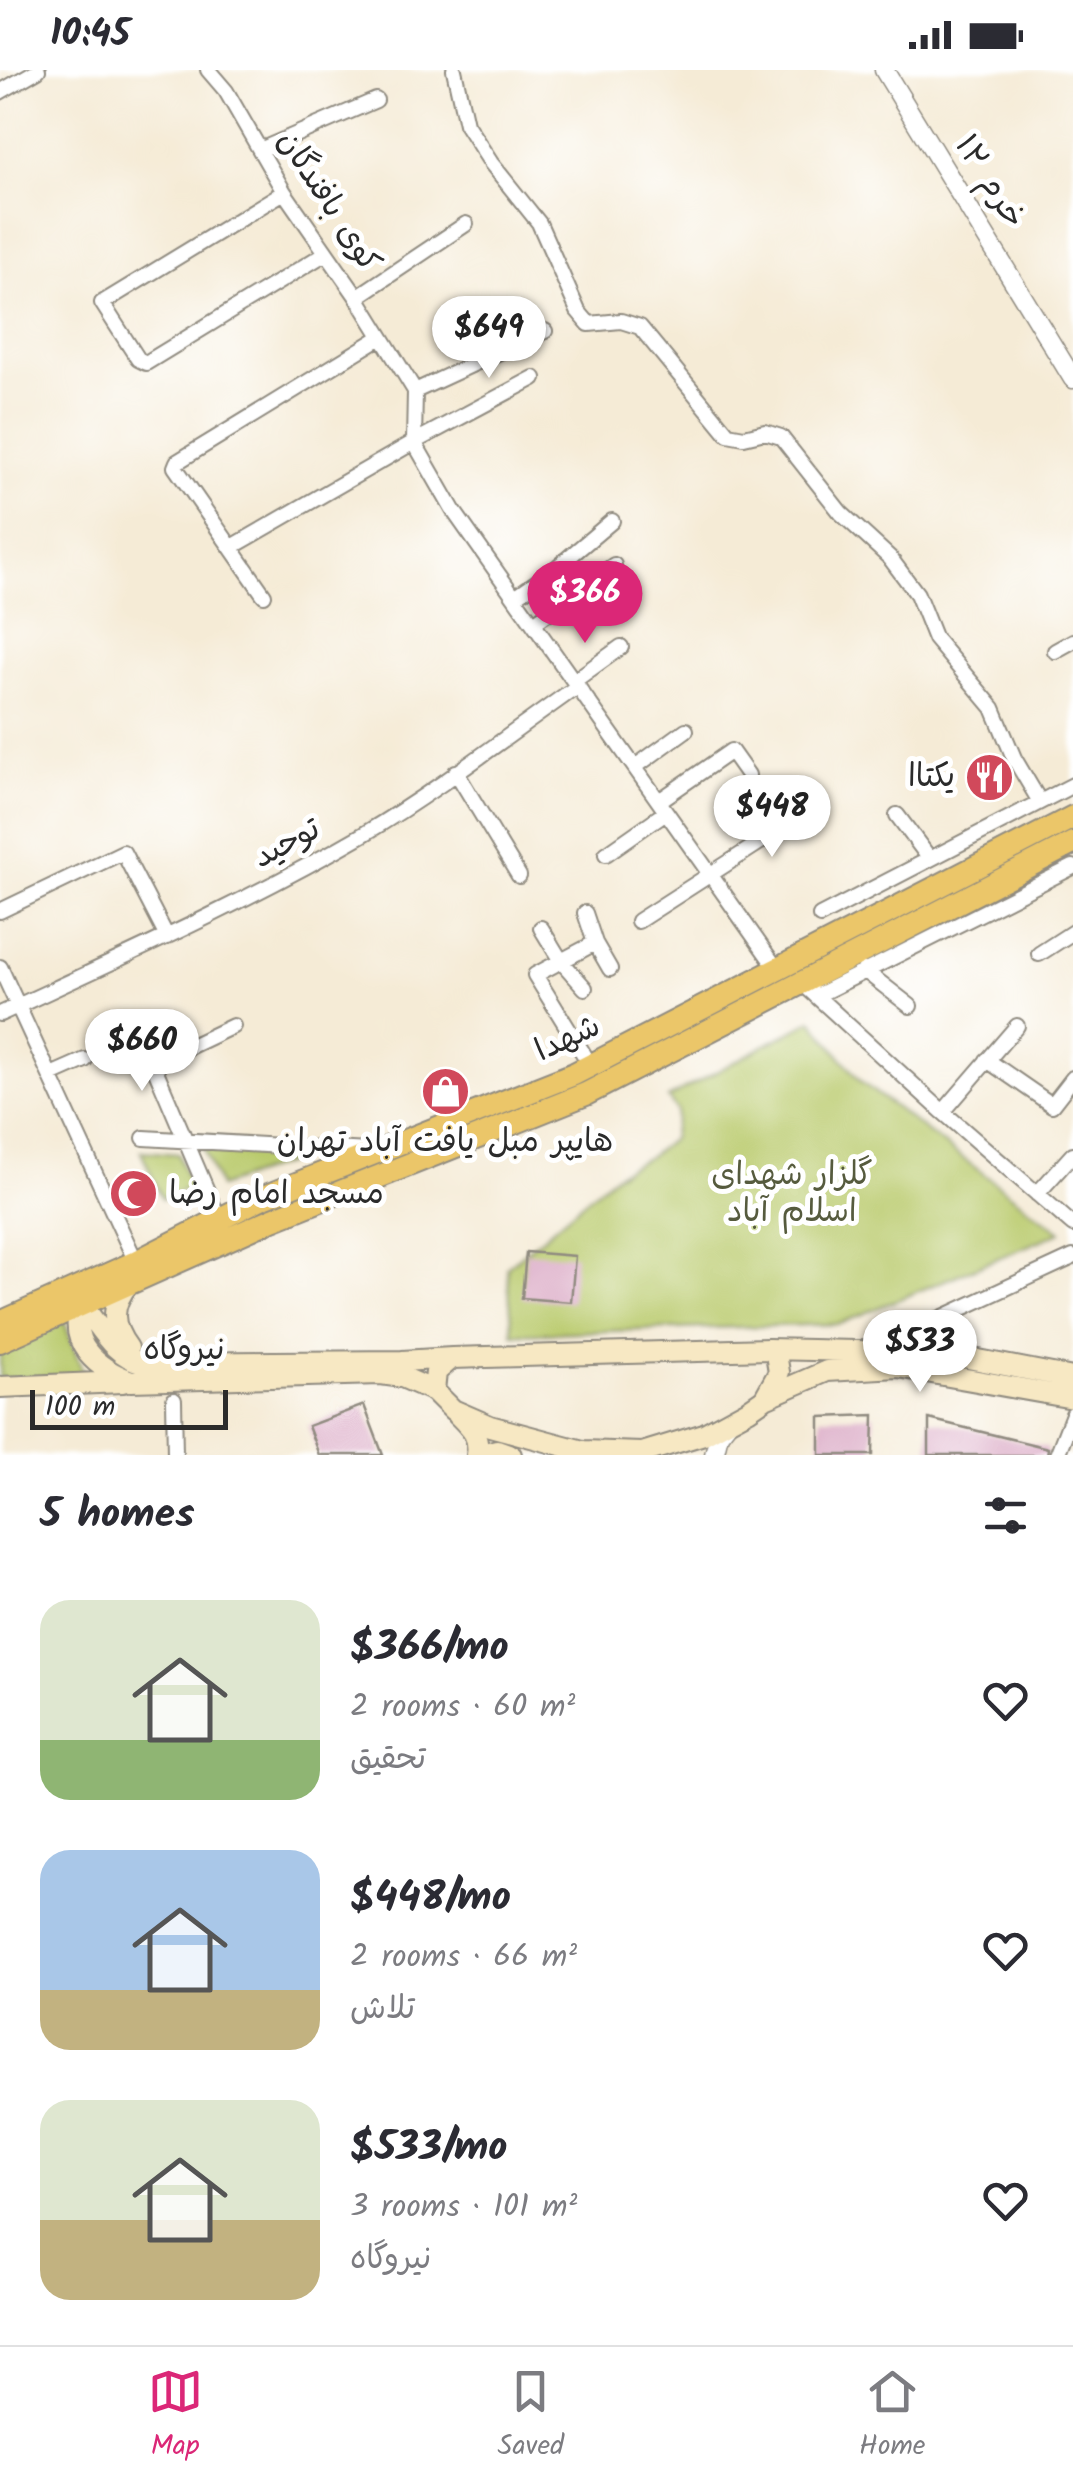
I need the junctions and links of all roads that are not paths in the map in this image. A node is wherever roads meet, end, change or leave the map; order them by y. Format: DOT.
graph roads {
  1 [pos="38,70"];
  2 [pos="208,70"];
  3 [pos="220,70"];
  4 [pos="454,70"];
  5 [pos="884,70"];
  6 [pos="226,91"];
  7 [pos="0,92"];
  8 [pos="376,100"];
  9 [pos="260,150"];
  10 [pos="284,192"];
  11 [pos="466,224"];
  12 [pos="326,253"];
  13 [pos="356,297"];
  14 [pos="544,330"];
  15 [pos="381,336"];
  16 [pos="534,378"];
  17 [pos="1073,379"];
  18 [pos="415,391"];
  19 [pos="414,442"];
  20 [pos="612,521"];
  21 [pos="232,547"];
  22 [pos="614,565"];
  23 [pos="264,595"];
  24 [pos="515,597"];
  25 [pos="534,623"];
  26 [pos="1073,641"];
  27 [pos="621,647"];
  28 [pos="1055,651"];
  29 [pos="576,684"];
  30 [pos="686,730"];
  31 [pos="635,767"];
  32 [pos="456,772"];
  33 [pos="748,775"];
  34 [pos="1073,785"];
  35 [pos="1040,802"];
  36 [pos="663,807"];
  37 [pos="810,810"];
  38 [pos="896,816"];
  39 [pos="1073,817"];
  40 [pos="606,854"];
  41 [pos="930,859"];
  42 [pos="1070,859"];
  43 [pos="710,874"];
  44 [pos="518,876"];
  45 [pos="0,911"];
  46 [pos="585,913"];
  47 [pos="820,916"];
  48 [pos="638,920"];
  49 [pos="541,928"];
  50 [pos="1073,932"];
  51 [pos="166,937"];
  52 [pos="594,943"];
  53 [pos="1040,954"];
  54 [pos="562,961"];
  55 [pos="0,967"];
  56 [pos="610,969"];
  57 [pos="777,969"];
  58 [pos="864,970"];
  59 [pos="584,988"];
  60 [pos="809,989"];
  61 [pos="19,1005"];
  62 [pos="910,1006"];
  63 [pos="0,1014"];
  64 [pos="233,1026"];
  65 [pos="1017,1026"];
  66 [pos="84,1060"];
  67 [pos="987,1060"];
  68 [pos="591,1066"];
  69 [pos="51,1075"];
  70 [pos="1073,1078"];
  71 [pos="943,1112"];
  72 [pos="144,1138"];
  73 [pos="187,1140"];
  74 [pos="378,1151"];
  75 [pos="1073,1154"];
  76 [pos="284,1188"];
  77 [pos="1037,1194"];
  78 [pos="294,1210"];
  79 [pos="219,1219"];
  80 [pos="1073,1226"];
  81 [pos="1073,1256"];
  82 [pos="132,1273"];
  83 [pos="79,1297"];
  84 [pos="0,1324"];
  85 [pos="0,1341"];
  86 [pos="768,1349"];
  87 [pos="869,1351"];
  88 [pos="452,1358"];
  89 [pos="144,1363"];
  90 [pos="402,1370"];
  91 [pos="1073,1378"];
  92 [pos="131,1382"];
  93 [pos="0,1387"];
  94 [pos="434,1391"];
  95 [pos="1073,1398"];
  96 [pos="764,1399"];
  97 [pos="174,1400"];
  98 [pos="453,1410"];
  99 [pos="1073,1414"];
  100 [pos="730,1420"];
  101 [pos="594,1454"];
  102 [pos="649,1454"];
  103 [pos="175,1455"];
  104 [pos="477,1455"];
  105 [pos="511,1455"];
  106 [pos="714,1455"];
  107 [pos="1057,1455"];
  1 -- 7 [label="street"];
  2 -- 6 [label="street, کوی بافندگان"];
  3 -- 6 [label="street"];
  4 -- 35 [label="street"];
  5 -- 17 [label="street, خرم ۱۲"];
  6 -- 9 [label="street, کوی بافندگان"];
  8 -- 9 [label="street"];
  9 -- 10 [label="street, کوی بافندگان"];
  10 -- 12 [label="street, کوی بافندگان"];
  10 -- 12 [label="street"];
  11 -- 13 [label="street"];
  12 -- 13 [label="street, کوی بافندگان"];
  13 -- 15 [label="street, کوی بافندگان"];
  14 -- 18 [label="street"];
  15 -- 18 [label="street, کوی بافندگان"];
  15 -- 21 [label="street"];
  16 -- 19 [label="street"];
  18 -- 19 [label="street"];
  19 -- 21 [label="street"];
  19 -- 24 [label="street"];
  20 -- 24 [label="street"];
  21 -- 23 [label="street"];
  22 -- 25 [label="street"];
  24 -- 25 [label="street"];
  25 -- 29 [label="street"];
  26 -- 28 [label="street"];
  27 -- 29 [label="street, توحید"];
  29 -- 31 [label="street"];
  29 -- 32 [label="street, توحید"];
  30 -- 31 [label="street"];
  31 -- 36 [label="street"];
  32 -- 44 [label="street"];
  32 -- 51 [label="street, توحید"];
  33 -- 36 [label="street"];
  34 -- 35 [label="street"];
  35 -- 41 [label="street"];
  36 -- 40 [label="street"];
  36 -- 43 [label="street"];
  37 -- 43 [label="street"];
  38 -- 41 [label="street"];
  39 -- 57 [label="main road, شهدا"];
  41 -- 47 [label="street"];
  42 -- 58 [label="street"];
  42 -- 60 [label="main road, شهدا"];
  43 -- 48 [label="street"];
  43 -- 57 [label="street"];
  45 -- 51 [label="street"];
  46 -- 52 [label="street"];
  49 -- 54 [label="street"];
  50 -- 53 [label="street"];
  51 -- 61 [label="street, توحید"];
  52 -- 54 [label="street"];
  52 -- 56 [label="street"];
  54 -- 59 [label="street"];
  54 -- 68 [label="street"];
  55 -- 61 [label="street"];
  57 -- 68 [label="main road, شهدا"];
  58 -- 60 [label="street"];
  58 -- 62 [label="street"];
  60 -- 71 [label="street"];
  60 -- 78 [label="main road, شهدا"];
  61 -- 63 [label="street, توحید"];
  61 -- 69 [label="street"];
  64 -- 73 [label="street"];
  65 -- 67 [label="street"];
  66 -- 69 [label="street"];
  67 -- 70 [label="street"];
  67 -- 71 [label="street"];
  68 -- 74 [label="main road, شهدا"];
  69 -- 82 [label="street"];
  71 -- 77 [label="street"];
  72 -- 73 [label="street"];
  73 -- 74 [label="street"];
  73 -- 79 [label="street"];
  74 -- 76 [label="main road, شهدا"];
  75 -- 77 [label="street"];
  76 -- 78 [label="main road"];
  76 -- 79 [label="main road, شهدا"];
  77 -- 80 [label="street"];
  78 -- 82 [label="main road, شهدا"];
  79 -- 82 [label="main road, شهدا"];
  81 -- 87 [label="street"];
  82 -- 83 [label="main road, شهدا"];
  82 -- 89 [label="main road"];
  83 -- 84 [label="main road"];
  83 -- 85 [label="main road"];
  83 -- 89 [label="main road, نیروگاه"];
  83 -- 92 [label="main road, نیروگاه"];
  86 -- 87 [label="main road, نیروگاه"];
  86 -- 88 [label="main road, نیروگاه"];
  86 -- 96 [label="main road"];
  87 -- 91 [label="main road, نیروگاه"];
  88 -- 90 [label="main road, نیروگاه"];
  88 -- 94 [label="main road"];
  89 -- 90 [label="main road, نیروگاه"];
  90 -- 92 [label="main road, نیروگاه"];
  90 -- 94 [label="main road, نیروگاه"];
  92 -- 93 [label="main road"];
  94 -- 98 [label="main road, نیروگاه"];
  95 -- 96 [label="main road, نیروگاه"];
  96 -- 100 [label="main road, نیروگاه"];
  97 -- 103 [label="street"];
  98 -- 101 [label="main road, نیروگاه"];
  98 -- 104 [label="main road"];
  99 -- 107 [label="street"];
  100 -- 102 [label="main road, نیروگاه"];
  100 -- 106 [label="street"];
  101 -- 102 [label="main road, نیروگاه"];
  104 -- 105 [label="main road"];
}
